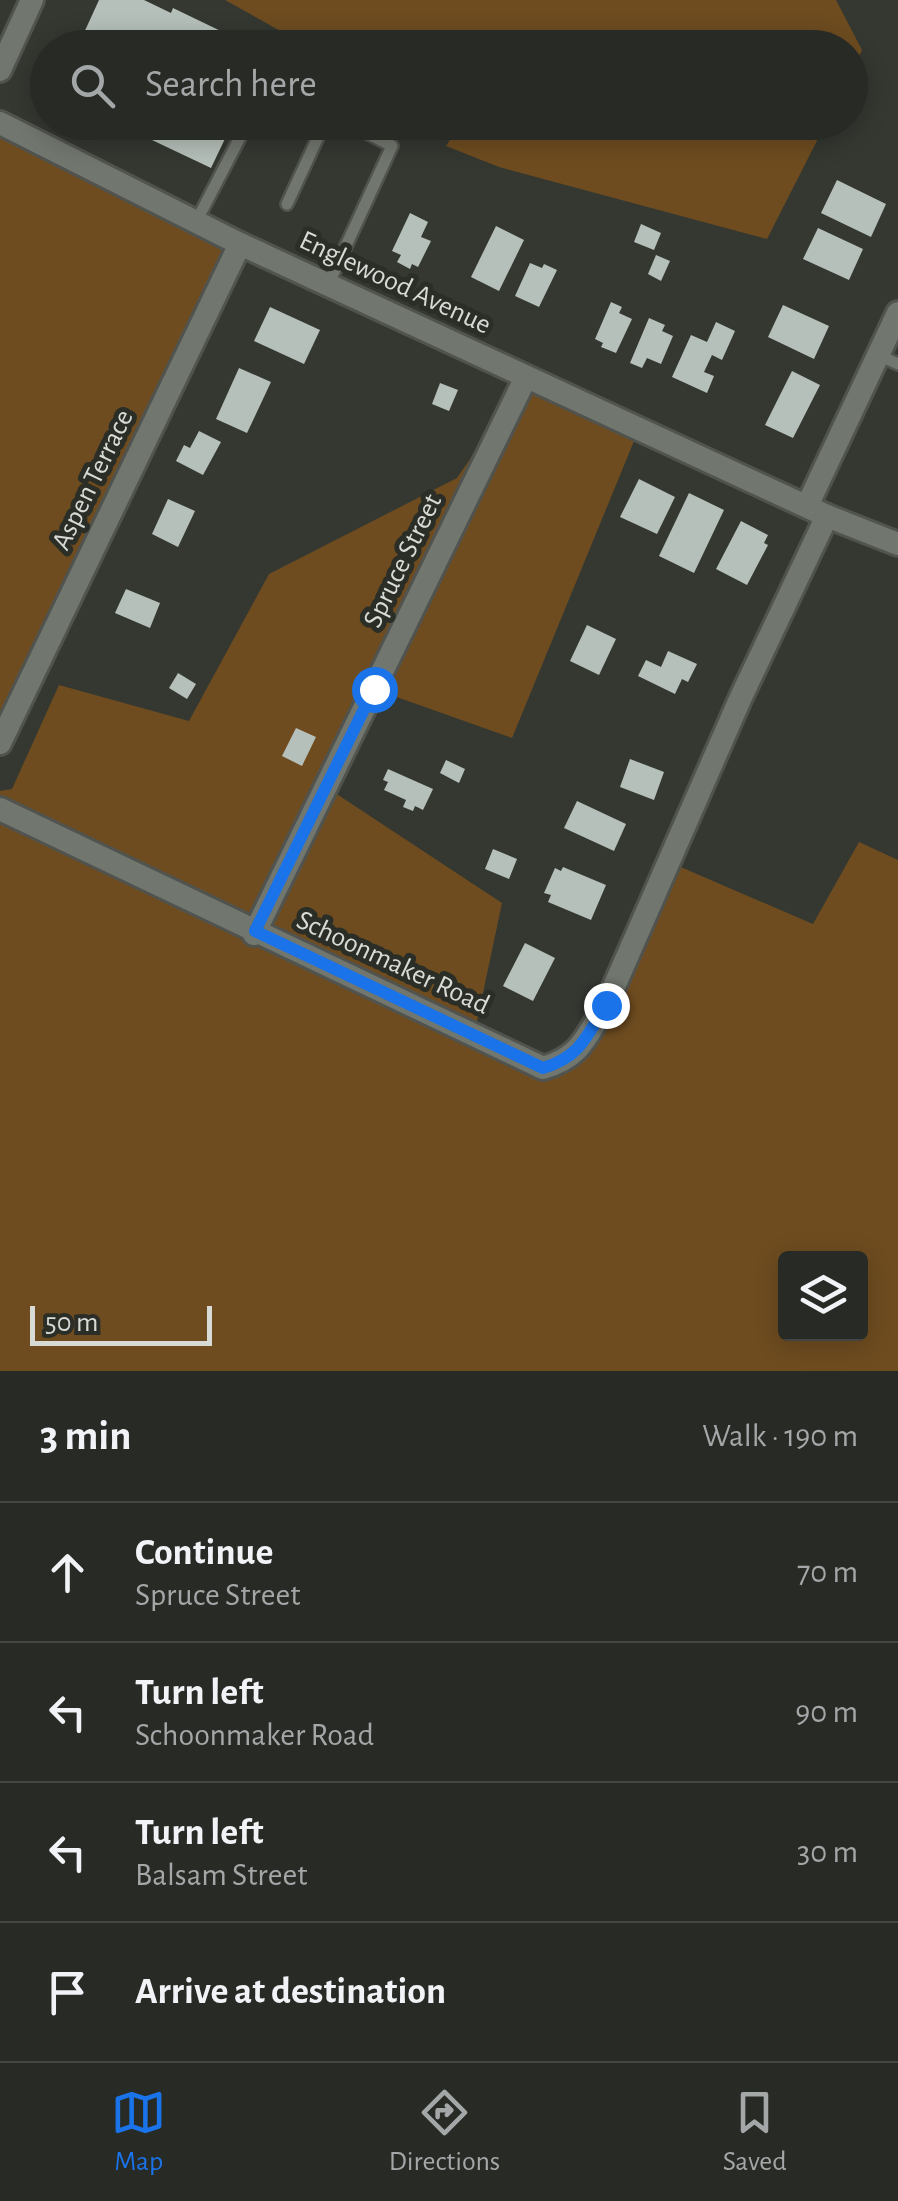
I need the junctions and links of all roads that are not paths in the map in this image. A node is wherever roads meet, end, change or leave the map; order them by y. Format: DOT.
graph roads {
  1 [pos="32,0"];
  2 [pos="0,70"];
  3 [pos="0,124"];
  4 [pos="30,139"];
  5 [pos="32,140"];
  6 [pos="239,140"];
  7 [pos="317,140"];
  8 [pos="380,140"];
  9 [pos="287,204"];
  10 [pos="196,222"];
  11 [pos="240,244"];
  12 [pos="328,285"];
  13 [pos="898,313"];
  14 [pos="888,359"];
  15 [pos="526,377"];
  16 [pos="816,511"];
  17 [pos="898,544"];
  18 [pos="0,742"];
  19 [pos="0,809"];
  20 [pos="254,932"];
  1 -- 2 [label="street"];
  3 -- 4 [label="street, Englewood Avenue"];
  5 -- 10 [label="street, Englewood Avenue"];
  6 -- 10 [label="lane"];
  7 -- 9 [label="lane"];
  8 -- 12 [label="lane"];
  10 -- 11 [label="street, Englewood Avenue"];
  11 -- 12 [label="street, Englewood Avenue"];
  11 -- 18 [label="street, Aspen Terrace"];
  12 -- 15 [label="street, Englewood Avenue"];
  13 -- 14 [label="street"];
  14 -- 16 [label="street"];
  15 -- 16 [label="street, Englewood Avenue"];
  15 -- 20 [label="street, Spruce Street"];
  16 -- 17 [label="street, Englewood Avenue"];
  16 -- 20 [label="street, Schoonmaker Road"];
  19 -- 20 [label="street, Schoonmaker Road"];
}
